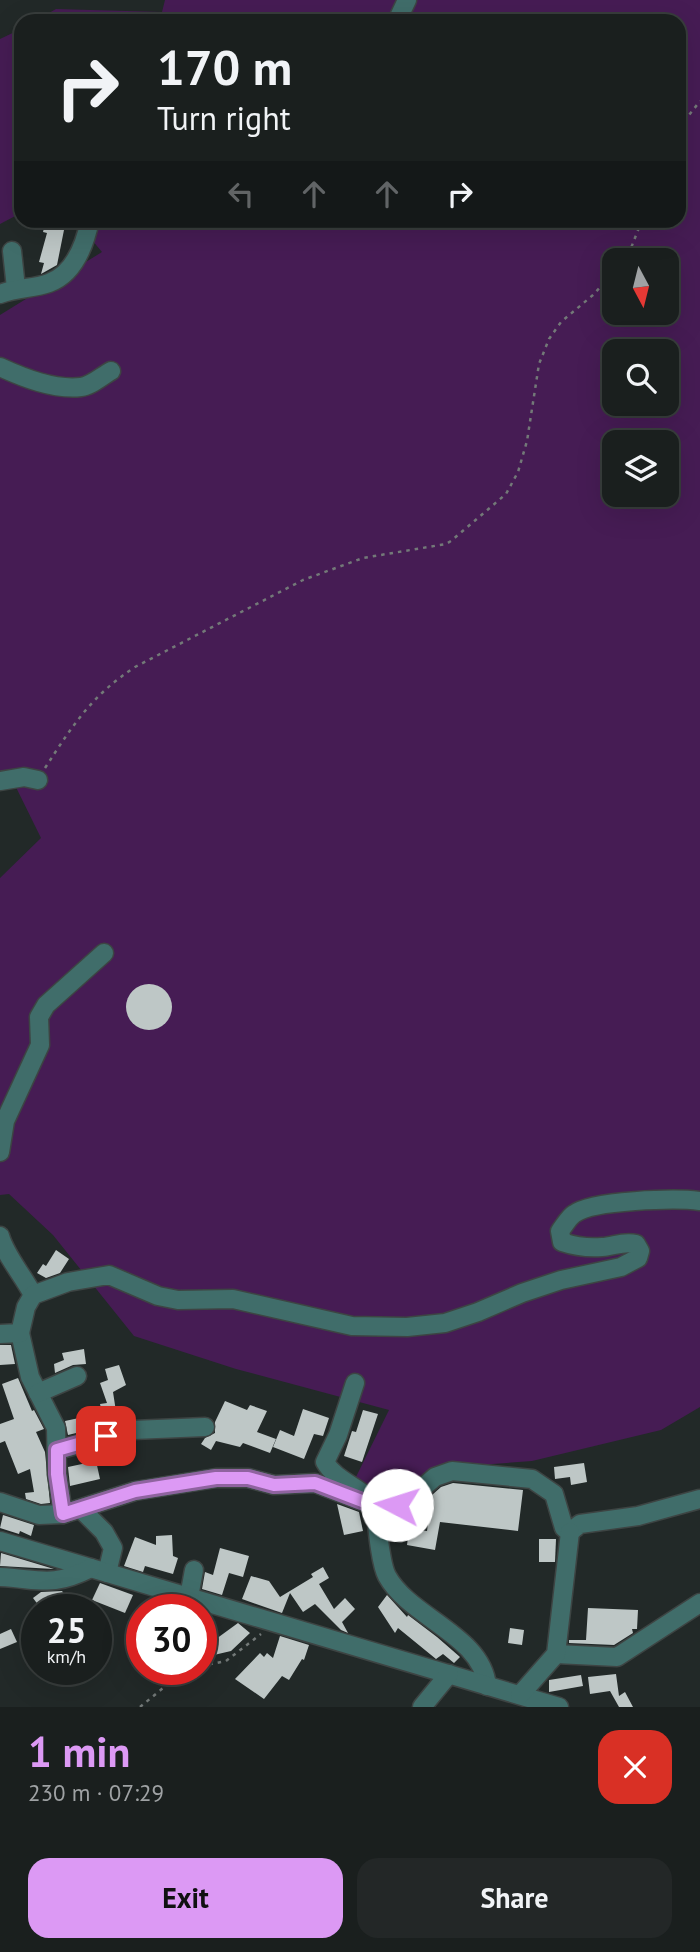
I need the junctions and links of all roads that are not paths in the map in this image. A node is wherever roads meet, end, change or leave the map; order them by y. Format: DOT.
graph roads {
  1 [pos="88,228"];
  2 [pos="12,251"];
  3 [pos="8,291"];
  4 [pos="0,367"];
  5 [pos="111,371"];
  6 [pos="38,779"];
  7 [pos="0,781"];
  8 [pos="104,953"];
  9 [pos="0,1153"];
  10 [pos="700,1201"];
  11 [pos="0,1236"];
  12 [pos="33,1295"];
  13 [pos="0,1334"];
  14 [pos="20,1334"];
  15 [pos="78,1376"];
  16 [pos="355,1383"];
  17 [pos="38,1393"];
  18 [pos="205,1427"];
  19 [pos="57,1450"];
  20 [pos="700,1499"];
  21 [pos="0,1502"];
  22 [pos="375,1506"];
  23 [pos="81,1509"];
  24 [pos="63,1514"];
  25 [pos="570,1532"];
  26 [pos="0,1541"];
  27 [pos="99,1570"];
  28 [pos="194,1570"];
  29 [pos="0,1577"];
  30 [pos="179,1594"];
  31 [pos="190,1594"];
  32 [pos="700,1604"];
  33 [pos="217,1605"];
  34 [pos="555,1654"];
  35 [pos="449,1674"];
  36 [pos="487,1686"];
  37 [pos="521,1701"];
  38 [pos="422,1707"];
  39 [pos="559,1707"];
  1 -- 3 [label="street"];
  2 -- 3 [label="street"];
  4 -- 5 [label="street"];
  6 -- 7 [label="street"];
  8 -- 9 [label="street"];
  10 -- 12 [label="street"];
  11 -- 12 [label="street"];
  12 -- 14 [label="street"];
  13 -- 14 [label="street"];
  14 -- 17 [label="street"];
  15 -- 17 [label="street"];
  16 -- 22 [label="street"];
  17 -- 19 [label="street"];
  18 -- 19 [label="street"];
  19 -- 24 [label="street"];
  20 -- 25 [label="street"];
  21 -- 24 [label="street"];
  22 -- 23 [label="street"];
  22 -- 25 [label="street"];
  22 -- 36 [label="street"];
  23 -- 24 [label="street"];
  23 -- 27 [label="street"];
  25 -- 34 [label="street"];
  26 -- 27 [label="street"];
  27 -- 29 [label="street"];
  27 -- 30 [label="street"];
  28 -- 31 [label="street"];
  32 -- 34 [label="street"];
  33 -- 35 [label="street"];
  34 -- 37 [label="street"];
  35 -- 36 [label="street"];
  35 -- 38 [label="street"];
  36 -- 37 [label="street"];
  37 -- 39 [label="street"];
}
